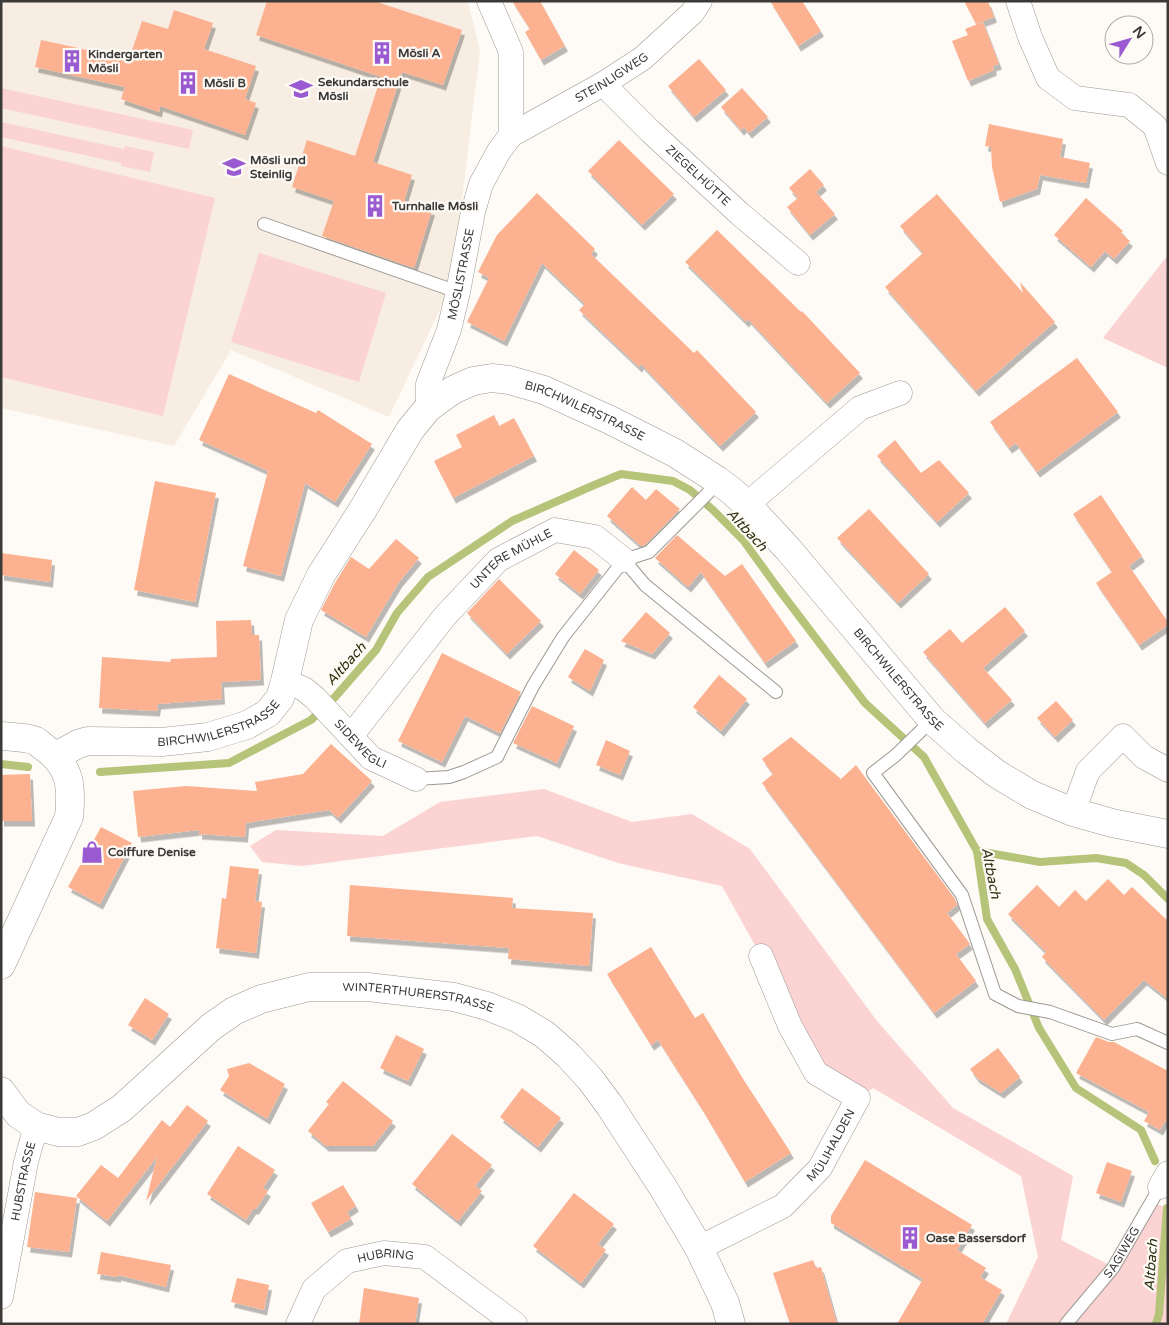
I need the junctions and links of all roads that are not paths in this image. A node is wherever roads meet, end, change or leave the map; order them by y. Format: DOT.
graph roads {
  1 [pos="490,1"];
  2 [pos="700,1"];
  3 [pos="1018,1"];
  4 [pos="603,84"];
  5 [pos="510,135"];
  6 [pos="1168,163"];
  7 [pos="264,224"];
  8 [pos="798,263"];
  9 [pos="458,292"];
  10 [pos="900,393"];
  11 [pos="428,408"];
  12 [pos="713,486"];
  13 [pos="748,506"];
  14 [pos="624,560"];
  15 [pos="285,681"];
  16 [pos="776,692"];
  17 [pos="926,726"];
  18 [pos="1,736"];
  19 [pos="352,736"];
  20 [pos="56,756"];
  21 [pos="1168,770"];
  22 [pos="416,779"];
  23 [pos="1073,812"];
  24 [pos="1168,834"];
  25 [pos="761,956"];
  26 [pos="1,965"];
  27 [pos="1168,1043"];
  28 [pos="1,1091"];
  29 [pos="36,1126"];
  30 [pos="1164,1180"];
  31 [pos="699,1248"];
  32 [pos="1,1297"];
  33 [pos="298,1324"];
  34 [pos="515,1324"];
  35 [pos="731,1324"];
  36 [pos="1066,1324"];
  1 -- 5 [label="street"];
  2 -- 4 [label="street, STEINLIGWEG"];
  3 -- 6 [label="street"];
  4 -- 5 [label="street, STEINLIGWEG"];
  4 -- 8 [label="street, ZIEGELHÜTTE"];
  5 -- 9 [label="street, MÖSLISTRASSE"];
  7 -- 9 [label="lane"];
  9 -- 11 [label="street, MÖSLISTRASSE"];
  10 -- 13 [label="street"];
  11 -- 12 [label="street, BIRCHWILERSTRASSE"];
  11 -- 15 [label="street, BIRCHWILERSTRASSE"];
  12 -- 13 [label="street, BIRCHWILERSTRASSE"];
  12 -- 14 [label="lane"];
  13 -- 17 [label="street, BIRCHWILERSTRASSE"];
  14 -- 16 [label="lane, UNTERE MÜHLE"];
  14 -- 19 [label="street, UNTERE MÜHLE"];
  14 -- 22 [label="lane, SIDEWEGLI"];
  15 -- 19 [label="street, SIDEWEGLI"];
  15 -- 20 [label="street, BIRCHWILERSTRASSE"];
  17 -- 23 [label="street, BIRCHWILERSTRASSE"];
  17 -- 27 [label="lane"];
  18 -- 20 [label="street"];
  19 -- 22 [label="street, SIDEWEGLI"];
  20 -- 26 [label="street"];
  21 -- 23 [label="street"];
  23 -- 24 [label="street, BIRCHWILERSTRASSE"];
  25 -- 31 [label="street, MÜLIHALDEN"];
  28 -- 29 [label="street, WINTERTHURERSTRASSE"];
  29 -- 31 [label="street, WINTERTHURERSTRASSE"];
  29 -- 32 [label="street, HUBSTRASSE"];
  30 -- 36 [label="lane, SAGIWEG"];
  31 -- 35 [label="street, WINTERTHURERSTRASSE"];
  33 -- 34 [label="street, HUBRING"];
}
